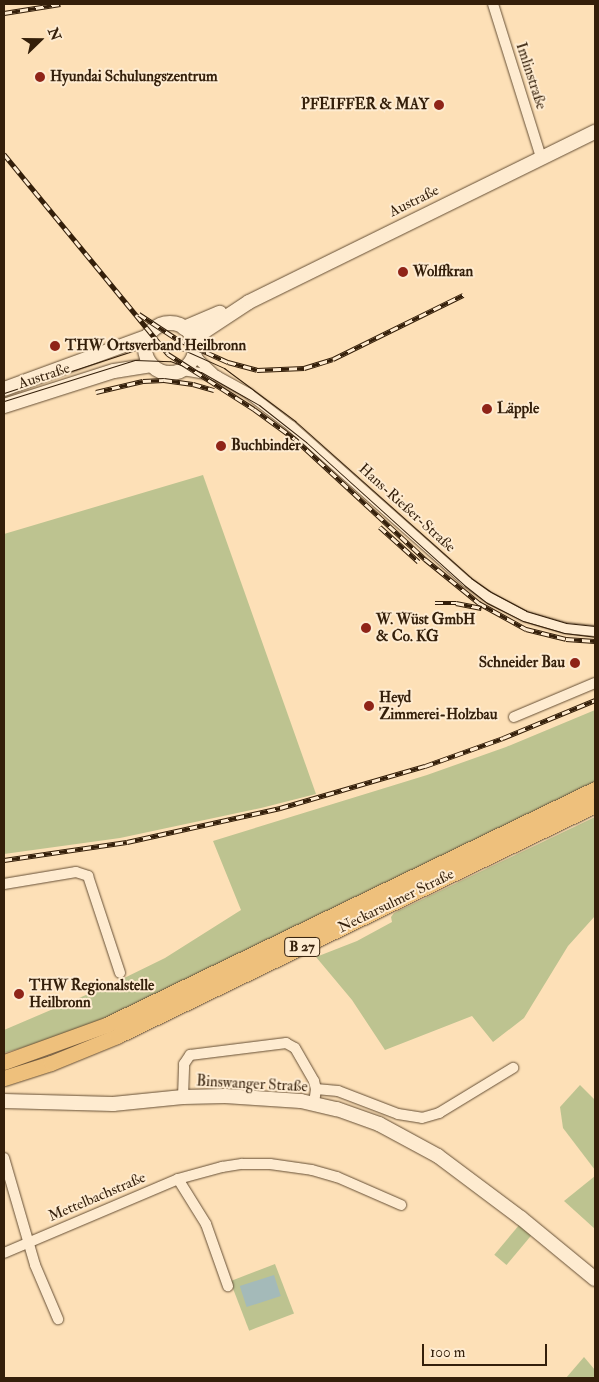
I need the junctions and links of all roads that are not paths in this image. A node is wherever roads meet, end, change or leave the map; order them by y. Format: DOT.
graph roads {
  1 [pos="493,4"];
  2 [pos="595,132"];
  3 [pos="541,157"];
  4 [pos="249,302"];
  5 [pos="184,328"];
  6 [pos="149,336"];
  7 [pos="195,347"];
  8 [pos="152,365"];
  9 [pos="183,370"];
  10 [pos="215,375"];
  11 [pos="4,389"];
  12 [pos="4,406"];
  13 [pos="595,631"];
  14 [pos="595,683"];
  15 [pos="514,717"];
  16 [pos="595,789"];
  17 [pos="595,805"];
  18 [pos="4,884"];
  19 [pos="120,974"];
  20 [pos="4,1062"];
  21 [pos="513,1068"];
  22 [pos="4,1078"];
  23 [pos="316,1088"];
  24 [pos="183,1097"];
  25 [pos="4,1101"];
  26 [pos="314,1103"];
  27 [pos="4,1158"];
  28 [pos="178,1179"];
  29 [pos="401,1205"];
  30 [pos="28,1243"];
  31 [pos="4,1253"];
  32 [pos="595,1279"];
  33 [pos="228,1286"];
  34 [pos="58,1320"];
  1 -- 3 [label="street, Imlinstraße"];
  2 -- 3 [label="main road, Austraße"];
  3 -- 4 [label="main road, Austraße"];
  4 -- 5 [label="main road, Austraße"];
  4 -- 7 [label="main road, Austraße"];
  5 -- 6 [label="main road, Austraße"];
  5 -- 7 [label="main road"];
  6 -- 8 [label="main road"];
  6 -- 11 [label="main road, Austraße"];
  7 -- 9 [label="main road, Austraße"];
  7 -- 10 [label="street, Hans-Rießer-Straße"];
  8 -- 9 [label="main road, Austraße"];
  8 -- 12 [label="main road, Austraße"];
  9 -- 10 [label="street, Hans-Rießer-Straße"];
  10 -- 13 [label="street, Hans-Rießer-Straße"];
  14 -- 15 [label="street"];
  16 -- 20 [label="main road, Neckarsulmer Straße / B 27"];
  17 -- 22 [label="main road, Neckarsulmer Straße / B 27"];
  18 -- 19 [label="street"];
  21 -- 23 [label="street, Binswanger Straße"];
  23 -- 24 [label="street"];
  23 -- 26 [label="street"];
  24 -- 25 [label="main road, Binswanger Straße"];
  24 -- 26 [label="main road, Binswanger Straße"];
  26 -- 32 [label="main road, Binswanger Straße"];
  27 -- 30 [label="street"];
  28 -- 29 [label="street, Mettelbachstraße"];
  28 -- 30 [label="street, Mettelbachstraße"];
  28 -- 33 [label="street"];
  30 -- 31 [label="street, Mettelbachstraße"];
  30 -- 34 [label="street"];
}
